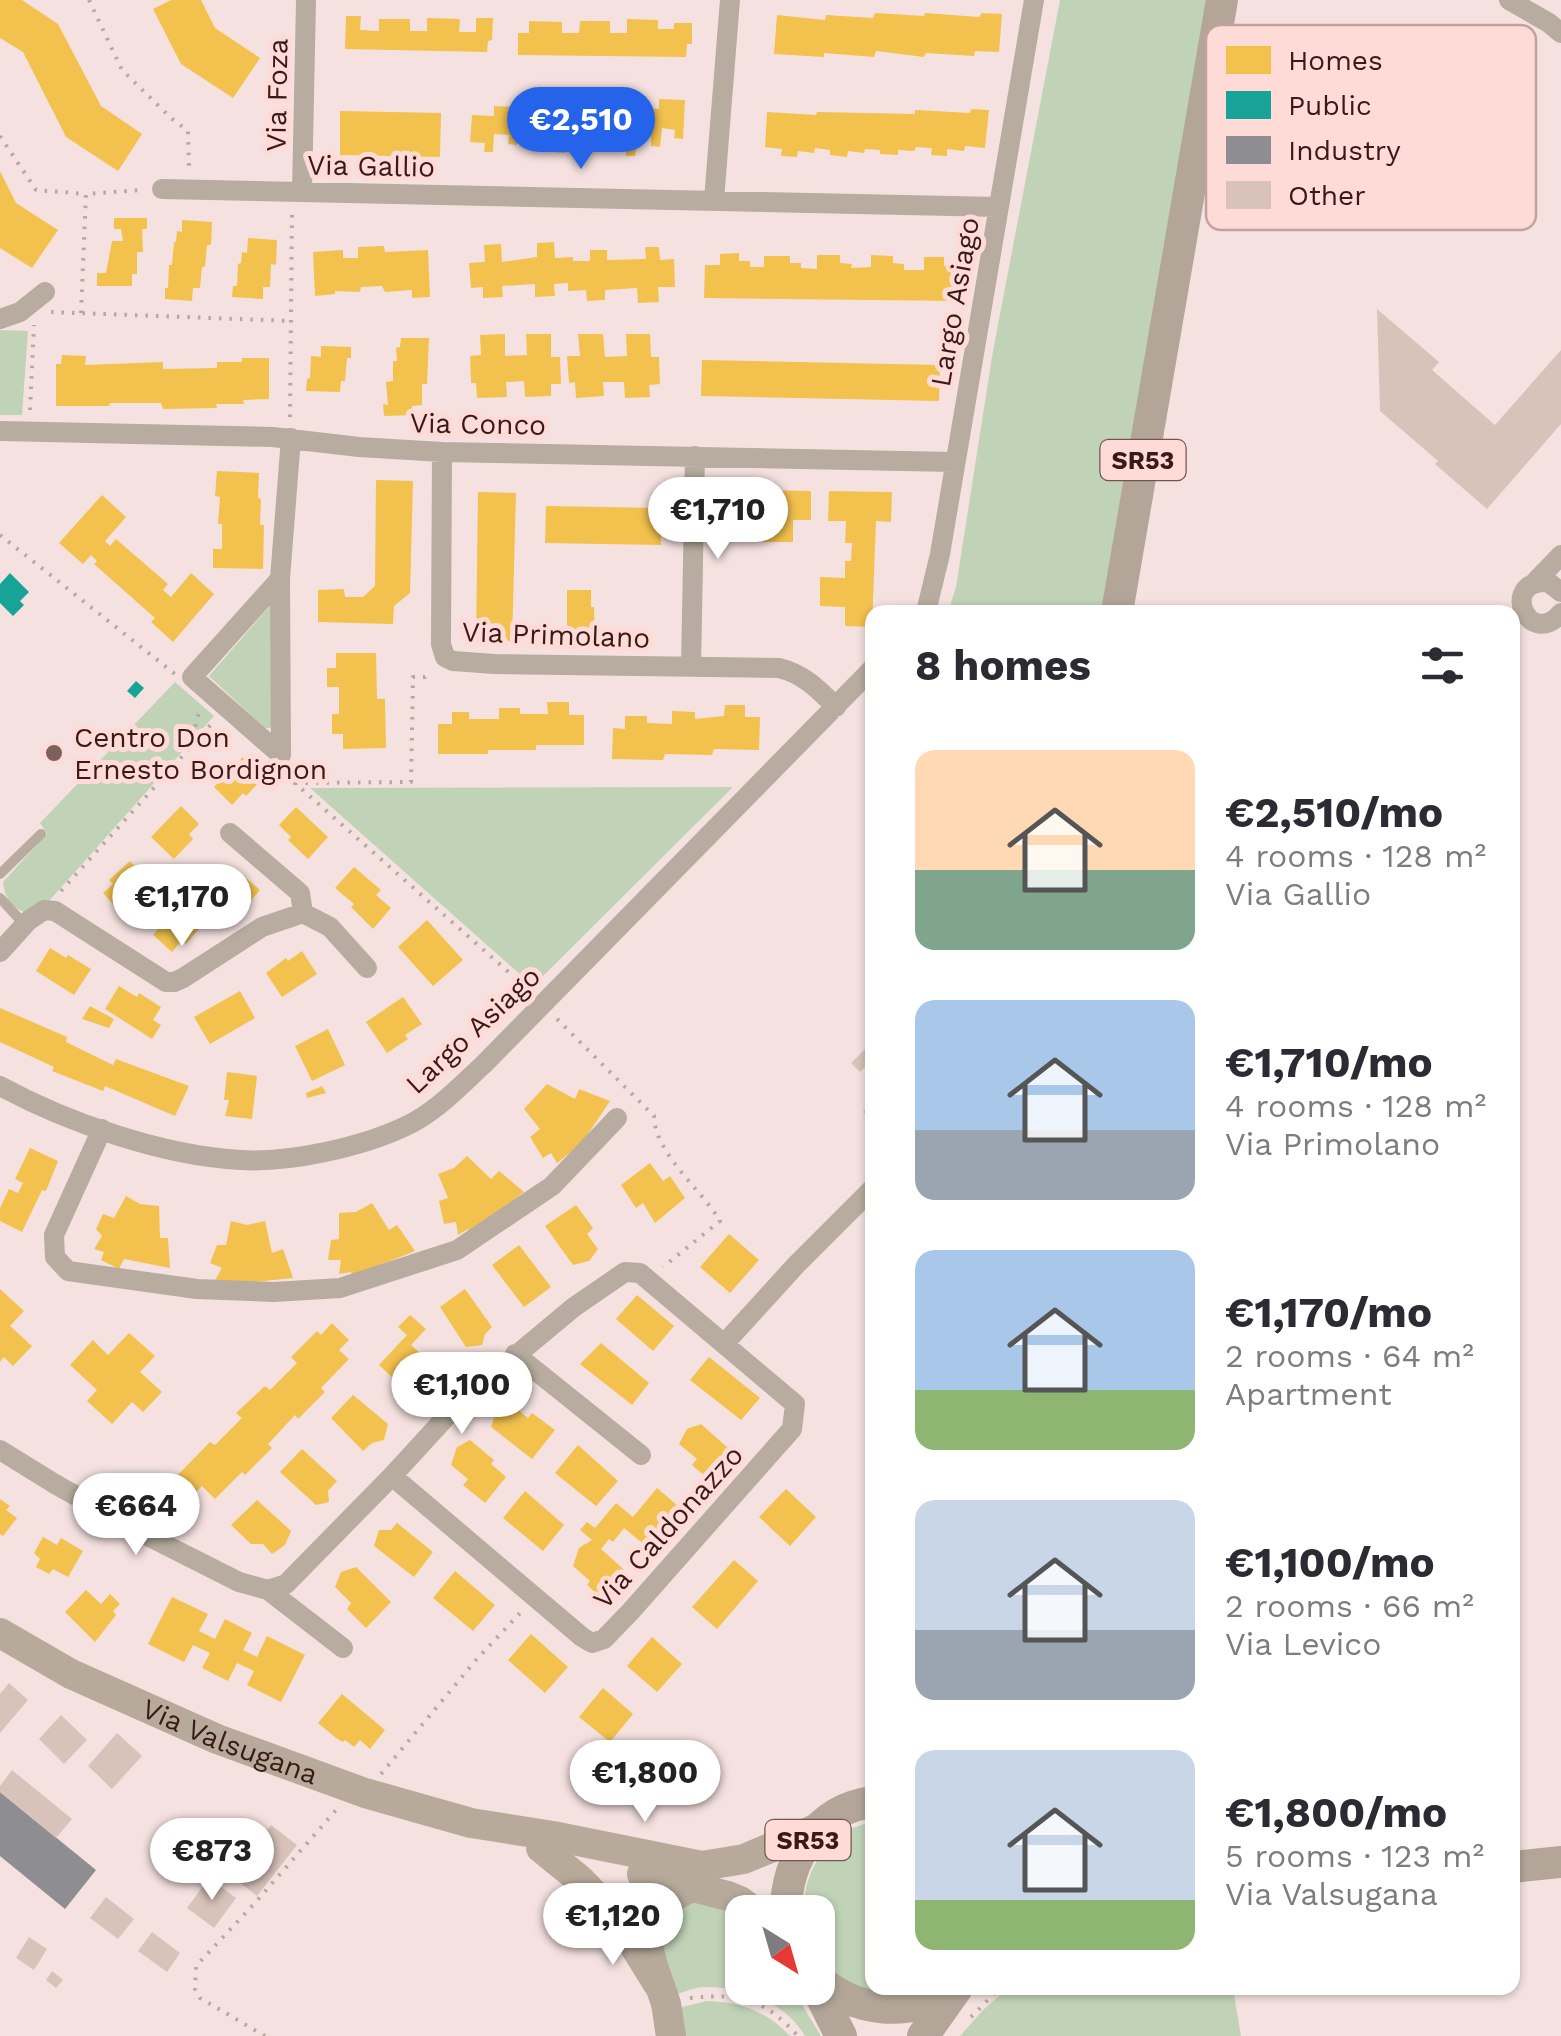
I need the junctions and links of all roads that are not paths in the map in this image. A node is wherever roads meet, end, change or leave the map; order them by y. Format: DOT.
graph roads {
  1 [pos="306,0"];
  2 [pos="730,0"];
  3 [pos="1034,0"];
  4 [pos="1222,0"];
  5 [pos="1509,0"];
  6 [pos="1218,25"];
  7 [pos="1561,32"];
  8 [pos="1206,93"];
  9 [pos="162,189"];
  10 [pos="297,199"];
  11 [pos="714,200"];
  12 [pos="999,207"];
  13 [pos="47,302"];
  14 [pos="0,319"];
  15 [pos="0,431"];
  16 [pos="290,432"];
  17 [pos="442,452"];
  18 [pos="695,456"];
  19 [pos="954,462"];
  20 [pos="1561,554"];
  21 [pos="280,578"];
  22 [pos="1534,582"];
  23 [pos="1561,582"];
  24 [pos="1560,591"];
  25 [pos="928,605"];
  26 [pos="1117,605"];
  27 [pos="1561,613"];
  28 [pos="1524,617"];
  29 [pos="1561,636"];
  30 [pos="692,667"];
  31 [pos="865,677"];
  32 [pos="836,707"];
  33 [pos="230,833"];
  34 [pos="41,834"];
  35 [pos="0,874"];
  36 [pos="0,898"];
  37 [pos="302,914"];
  38 [pos="24,925"];
  39 [pos="0,952"];
  40 [pos="366,968"];
  41 [pos="0,1086"];
  42 [pos="616,1118"];
  43 [pos="102,1129"];
  44 [pos="865,1196"];
  45 [pos="724,1344"];
  46 [pos="516,1354"];
  47 [pos="0,1450"];
  48 [pos="641,1455"];
  49 [pos="392,1476"];
  50 [pos="277,1587"];
  51 [pos="0,1633"];
  52 [pos="343,1648"];
  53 [pos="865,1783"];
  54 [pos="865,1805"];
  55 [pos="830,1820"];
  56 [pos="472,1823"];
  57 [pos="541,1848"];
  58 [pos="1561,1862"];
  59 [pos="725,1864"];
  60 [pos="1520,1866"];
  61 [pos="639,1873"];
  62 [pos="691,1887"];
  63 [pos="725,1895"];
  64 [pos="786,1895"];
  65 [pos="617,1918"];
  66 [pos="670,1992"];
  67 [pos="835,1992"];
  68 [pos="941,1995"];
  69 [pos="950,1995"];
  70 [pos="826,2005"];
  71 [pos="671,2036"];
  72 [pos="841,2036"];
  73 [pos="923,2036"];
  1 -- 10 [label="street, Via Foza"];
  2 -- 11 [label="street"];
  3 -- 12 [label="street, Largo Asiago"];
  4 -- 6 [label="main road, SR53"];
  5 -- 7 [label="street"];
  8 -- 26 [label="main road, SR53"];
  9 -- 10 [label="street, Via Gallio"];
  10 -- 11 [label="street, Via Gallio"];
  11 -- 12 [label="street, Via Gallio"];
  12 -- 19 [label="street, Largo Asiago"];
  13 -- 14 [label="street"];
  15 -- 16 [label="street, Via Conco"];
  16 -- 17 [label="street, Via Conco"];
  16 -- 21 [label="street"];
  17 -- 18 [label="street, Via Conco"];
  17 -- 30 [label="street, Via Primolano"];
  18 -- 19 [label="street, Via Conco"];
  18 -- 30 [label="street"];
  19 -- 25 [label="street, Largo Asiago"];
  20 -- 22 [label="street"];
  21 -- 21 [label="street"];
  22 -- 24 [label="street"];
  22 -- 28 [label="street"];
  23 -- 24 [label="street"];
  27 -- 28 [label="street"];
  28 -- 29 [label="street"];
  30 -- 32 [label="street, Via Primolano"];
  31 -- 32 [label="street, Largo Asiago"];
  32 -- 43 [label="street, Largo Asiago"];
  33 -- 37 [label="street"];
  34 -- 35 [label="lane"];
  36 -- 38 [label="lane"];
  37 -- 38 [label="street"];
  37 -- 40 [label="street"];
  38 -- 39 [label="street"];
  41 -- 43 [label="street, Largo Asiago"];
  42 -- 43 [label="street"];
  44 -- 45 [label="street"];
  45 -- 46 [label="street, Via Caldonazzo"];
  45 -- 49 [label="street, Via Caldonazzo"];
  46 -- 48 [label="street"];
  46 -- 49 [label="street"];
  47 -- 50 [label="street"];
  49 -- 50 [label="street"];
  50 -- 52 [label="street"];
  51 -- 56 [label="main road, Via Valsugana"];
  53 -- 55 [label="main road, SR53"];
  54 -- 55 [label="main road, SR53"];
  55 -- 59 [label="main road, Via Valsugana"];
  55 -- 64 [label="main road, SR53"];
  56 -- 57 [label="main road, Via Valsugana"];
  56 -- 59 [label="main road, Via Valsugana"];
  57 -- 61 [label="main road, Via Valsugana"];
  57 -- 65 [label="main road"];
  58 -- 60 [label="main road"];
  59 -- 61 [label="main road"];
  61 -- 62 [label="main road, Via Valsugana"];
  61 -- 65 [label="main road"];
  62 -- 63 [label="main road, Via Valsugana"];
  62 -- 66 [label="main road"];
  65 -- 66 [label="main road"];
  66 -- 71 [label="main road"];
  67 -- 68 [label="main road"];
  69 -- 73 [label="main road"];
  70 -- 72 [label="main road"];
}
